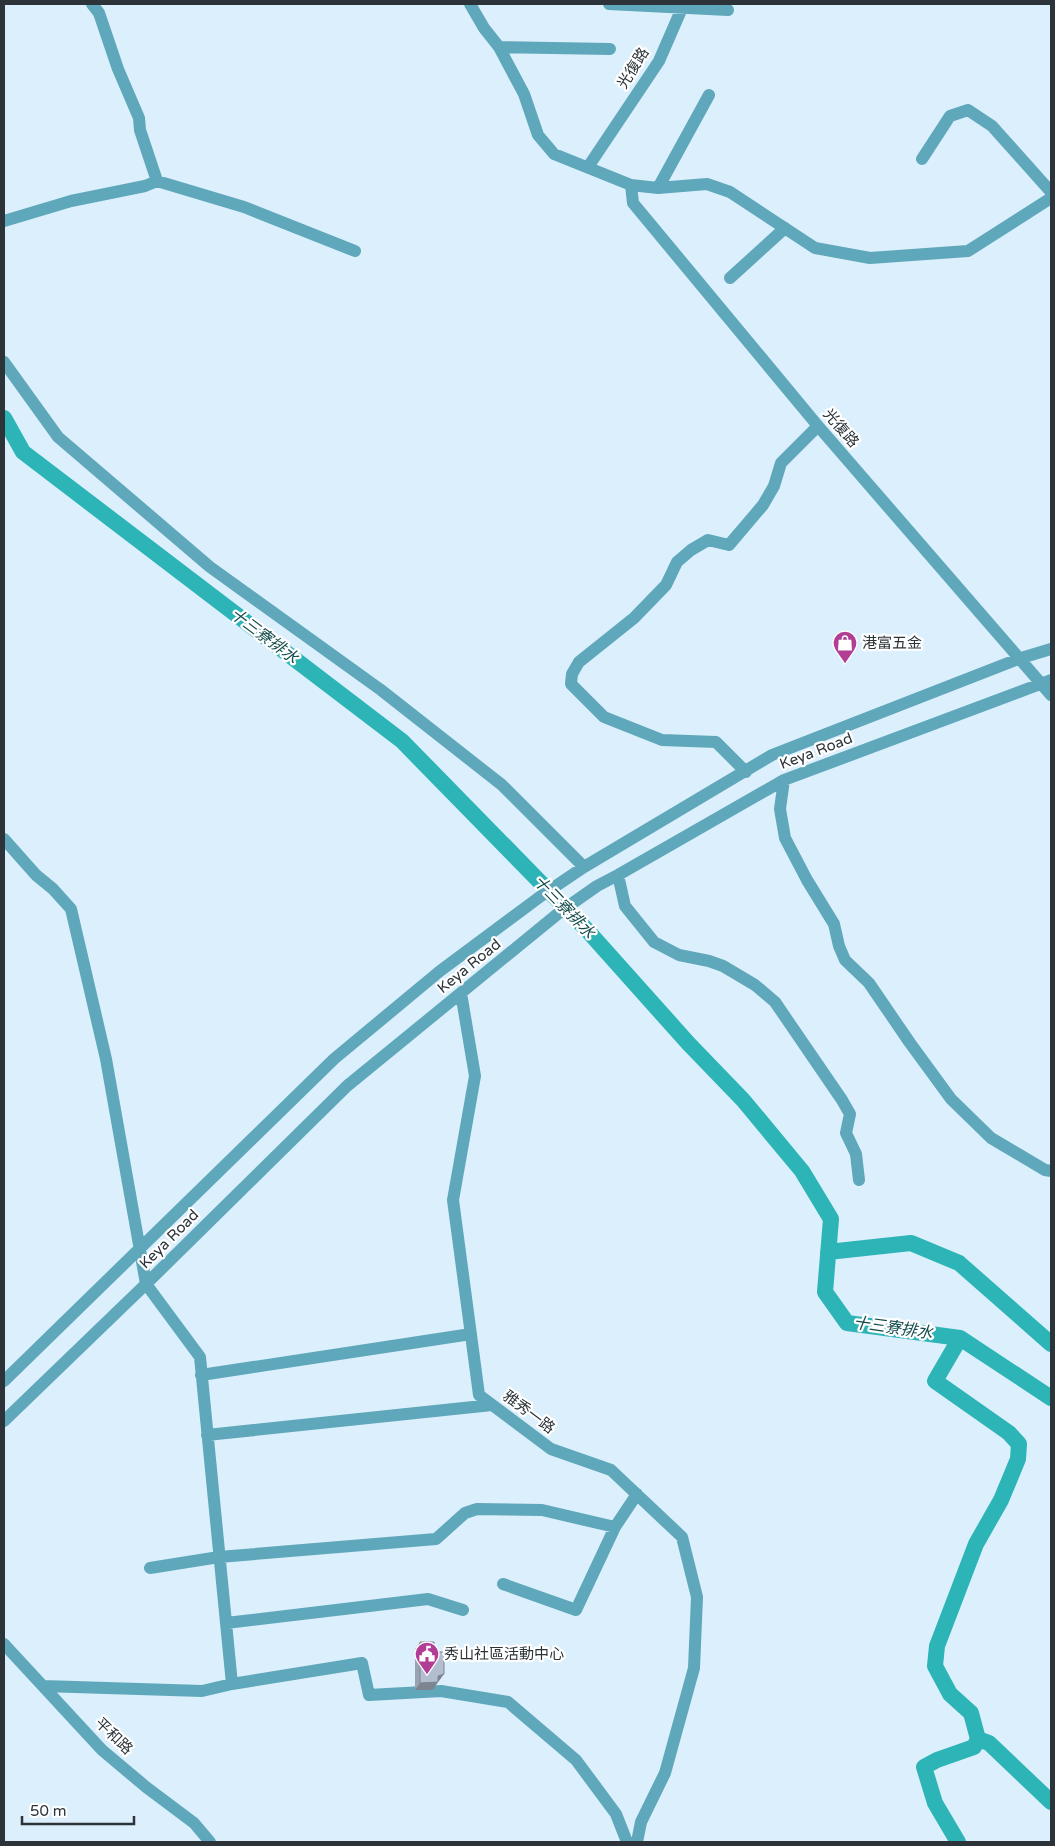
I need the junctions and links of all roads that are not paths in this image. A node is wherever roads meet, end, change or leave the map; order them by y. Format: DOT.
graph roads {
  1 [pos="92,4"];
  2 [pos="470,4"];
  3 [pos="609,4"];
  4 [pos="682,8"];
  5 [pos="728,10"];
  6 [pos="499,47"];
  7 [pos="610,49"];
  8 [pos="708,95"];
  9 [pos="922,159"];
  10 [pos="588,167"];
  11 [pos="157,181"];
  12 [pos="631,185"];
  13 [pos="658,188"];
  14 [pos="1051,192"];
  15 [pos="1051,198"];
  16 [pos="4,222"];
  17 [pos="785,228"];
  18 [pos="355,251"];
  19 [pos="730,278"];
  20 [pos="4,362"];
  21 [pos="818,426"];
  22 [pos="1051,649"];
  23 [pos="1020,658"];
  24 [pos="1046,682"];
  25 [pos="1051,695"];
  26 [pos="746,772"];
  27 [pos="784,780"];
  28 [pos="4,839"];
  29 [pos="584,867"];
  30 [pos="618,875"];
  31 [pos="461,993"];
  32 [pos="1051,1171"];
  33 [pos="860,1180"];
  34 [pos="140,1250"];
  35 [pos="146,1284"];
  36 [pos="471,1334"];
  37 [pos="202,1375"];
  38 [pos="4,1381"];
  39 [pos="492,1405"];
  40 [pos="4,1421"];
  41 [pos="207,1435"];
  42 [pos="637,1494"];
  43 [pos="616,1527"];
  44 [pos="219,1557"];
  45 [pos="150,1568"];
  46 [pos="503,1584"];
  47 [pos="463,1610"];
  48 [pos="226,1623"];
  49 [pos="4,1644"];
  50 [pos="232,1684"];
  51 [pos="43,1686"];
  52 [pos="210,1842"];
  53 [pos="627,1842"];
  54 [pos="637,1842"];
  1 -- 11 [label="street"];
  2 -- 6 [label="street"];
  3 -- 4 [label="street"];
  4 -- 5 [label="street"];
  4 -- 10 [label="street, 光復路"];
  6 -- 7 [label="street, 光復路"];
  6 -- 10 [label="street"];
  8 -- 13 [label="street"];
  9 -- 14 [label="street"];
  10 -- 12 [label="street"];
  11 -- 16 [label="street"];
  11 -- 18 [label="street"];
  12 -- 13 [label="street"];
  12 -- 21 [label="street, 光復路"];
  13 -- 17 [label="street"];
  15 -- 17 [label="street"];
  17 -- 19 [label="street"];
  20 -- 29 [label="street"];
  21 -- 23 [label="street, 光復路"];
  21 -- 26 [label="street"];
  22 -- 23 [label="street, Keya Road"];
  23 -- 24 [label="street, 光復路"];
  23 -- 26 [label="street, Keya Road"];
  24 -- 25 [label="street, 光復路"];
  24 -- 27 [label="street, Keya Road"];
  26 -- 29 [label="street, Keya Road"];
  27 -- 30 [label="street, Keya Road"];
  27 -- 32 [label="street"];
  28 -- 34 [label="street"];
  29 -- 34 [label="street, Keya Road"];
  30 -- 31 [label="street, Keya Road"];
  30 -- 33 [label="street"];
  31 -- 35 [label="street, Keya Road"];
  31 -- 36 [label="street, 雅秀一路"];
  34 -- 35 [label="street"];
  34 -- 38 [label="street, Keya Road"];
  35 -- 37 [label="street"];
  35 -- 40 [label="street, Keya Road"];
  36 -- 37 [label="street"];
  36 -- 39 [label="street, 雅秀一路"];
  37 -- 41 [label="street"];
  39 -- 41 [label="street"];
  39 -- 42 [label="street, 雅秀一路"];
  41 -- 44 [label="street"];
  42 -- 43 [label="street"];
  42 -- 54 [label="street, 雅秀一路"];
  43 -- 44 [label="street"];
  43 -- 46 [label="street"];
  44 -- 45 [label="street"];
  44 -- 48 [label="street"];
  47 -- 48 [label="street"];
  48 -- 50 [label="street"];
  49 -- 51 [label="street, 平和路"];
  50 -- 51 [label="street"];
  50 -- 53 [label="street"];
  51 -- 52 [label="street, 平和路"];
}
